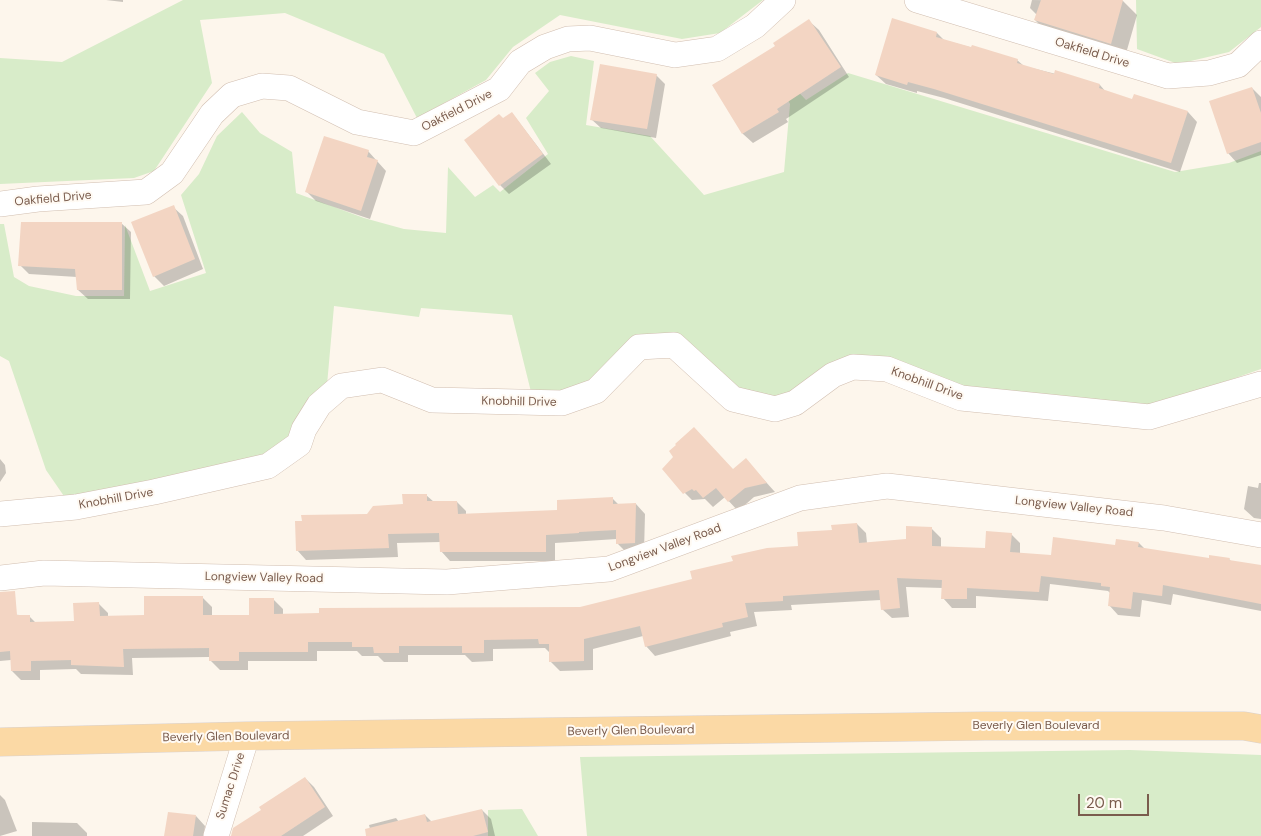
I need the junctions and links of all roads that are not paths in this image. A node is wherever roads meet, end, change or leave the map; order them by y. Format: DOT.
graph roads {
  1 [pos="783,0"];
  2 [pos="917,0"];
  3 [pos="1261,42"];
  4 [pos="0,204"];
  5 [pos="1261,384"];
  6 [pos="0,514"];
  7 [pos="1261,535"];
  8 [pos="0,578"];
  9 [pos="1261,729"];
  10 [pos="246,736"];
  11 [pos="0,742"];
  12 [pos="216,836"];
  1 -- 4 [label="street, Oakfield Drive"];
  2 -- 3 [label="street, Oakfield Drive"];
  5 -- 6 [label="street, Knobhill Drive"];
  7 -- 8 [label="street, Longview Valley Road"];
  9 -- 10 [label="main road, Beverly Glen Boulevard"];
  10 -- 11 [label="main road, Beverly Glen Boulevard"];
  10 -- 12 [label="street, Sumac Drive"];
}
